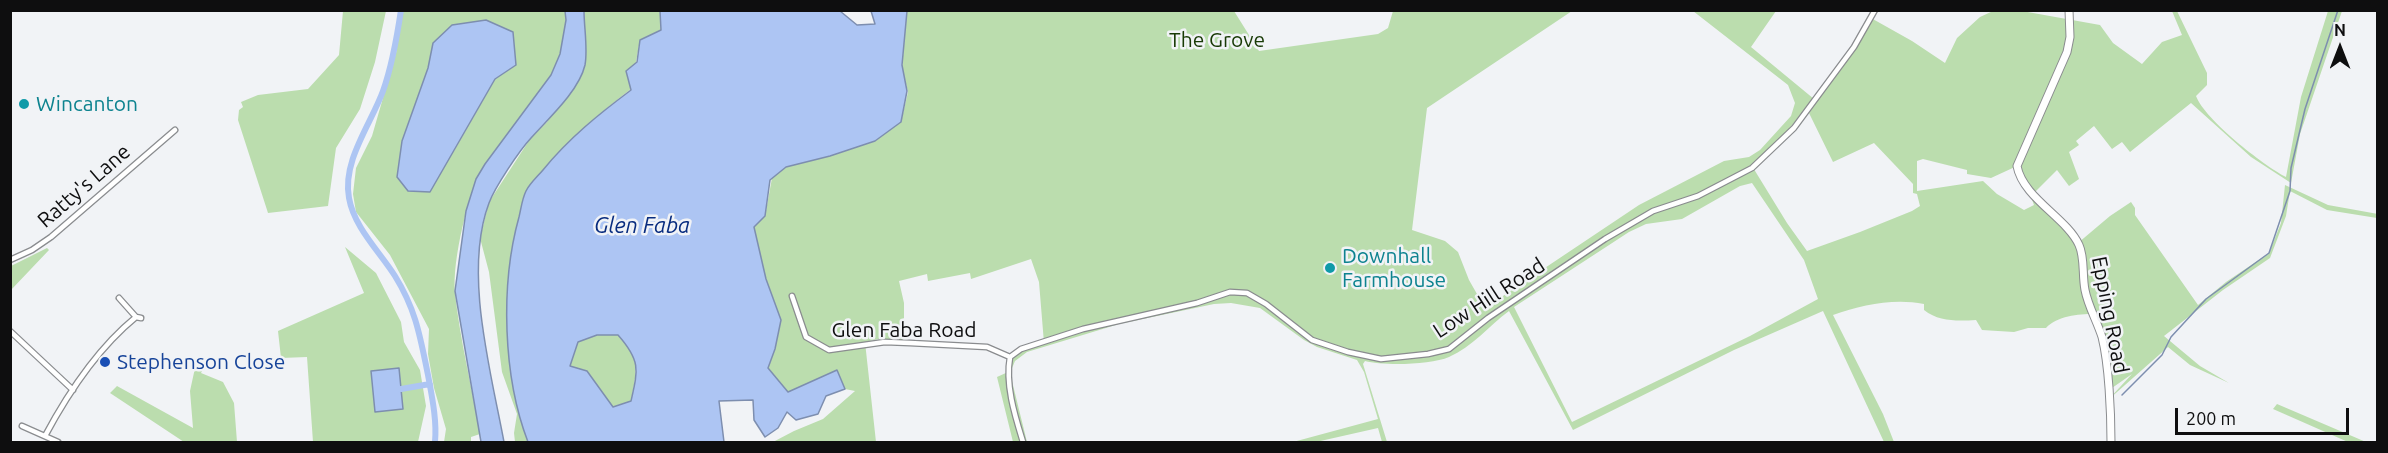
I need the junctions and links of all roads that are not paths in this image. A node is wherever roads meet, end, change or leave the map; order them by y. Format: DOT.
graph roads {
  1 [pos="1875,10"];
  2 [pos="2069,10"];
  3 [pos="175,130"];
  4 [pos="10,260"];
  5 [pos="792,296"];
  6 [pos="119,298"];
  7 [pos="10,331"];
  8 [pos="1010,357"];
  9 [pos="73,390"];
  10 [pos="22,426"];
  11 [pos="45,436"];
  12 [pos="58,442"];
  13 [pos="1023,442"];
  14 [pos="2111,442"];
  1 -- 8 [label="street, Low Hill Road"];
  2 -- 14 [label="main road, Epping Road"];
  3 -- 4 [label="street, Ratty's Lane"];
  5 -- 8 [label="street, Glen Faba Road"];
  6 -- 9 [label="street"];
  7 -- 9 [label="street"];
  8 -- 13 [label="street"];
  9 -- 11 [label="street"];
  10 -- 11 [label="street"];
  11 -- 12 [label="street"];
}
